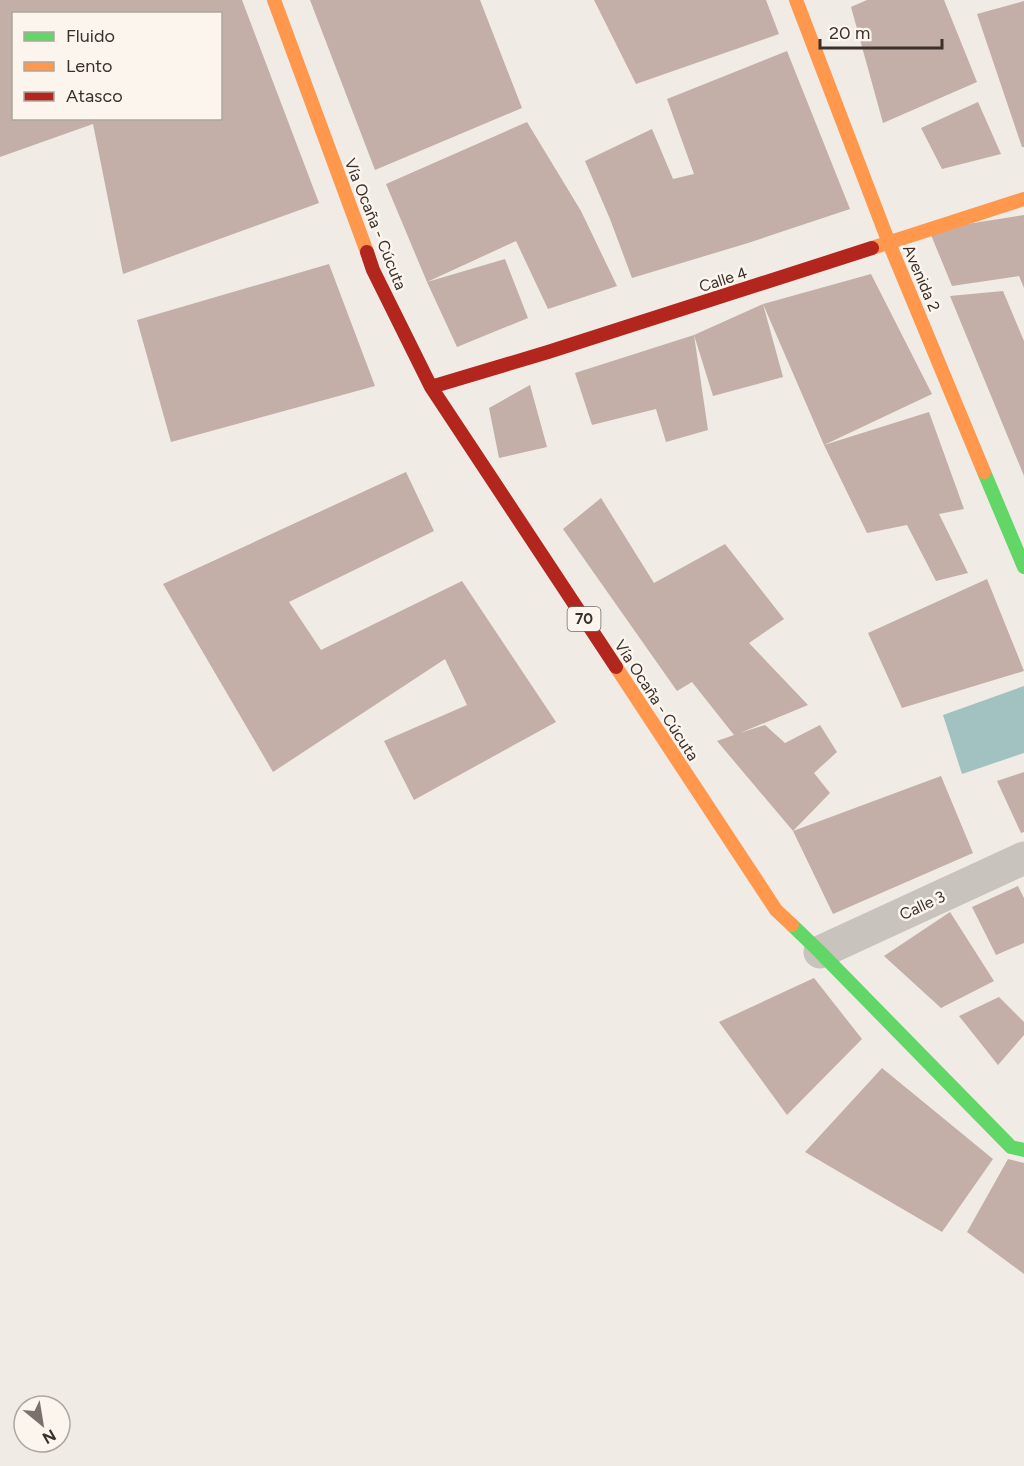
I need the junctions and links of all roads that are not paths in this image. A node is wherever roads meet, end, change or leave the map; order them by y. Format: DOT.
graph roads {
  1 [pos="274,0"];
  2 [pos="796,0"];
  3 [pos="1024,199"];
  4 [pos="889,243"];
  5 [pos="431,387"];
  6 [pos="1024,567"];
  7 [pos="1024,858"];
  8 [pos="820,952"];
  9 [pos="1024,1150"];
  1 -- 5 [label="main road, Vía Ocaña - Cúcuta / 70"];
  2 -- 4 [label="main road, Avenida 2"];
  3 -- 4 [label="main road, Calle 4"];
  4 -- 5 [label="main road, Calle 4"];
  4 -- 6 [label="main road, Avenida 2"];
  5 -- 8 [label="main road, Vía Ocaña - Cúcuta / 70"];
  7 -- 8 [label="street, Calle 3"];
  8 -- 9 [label="main road, Vía Ocaña - Cúcuta / 70"];
}
